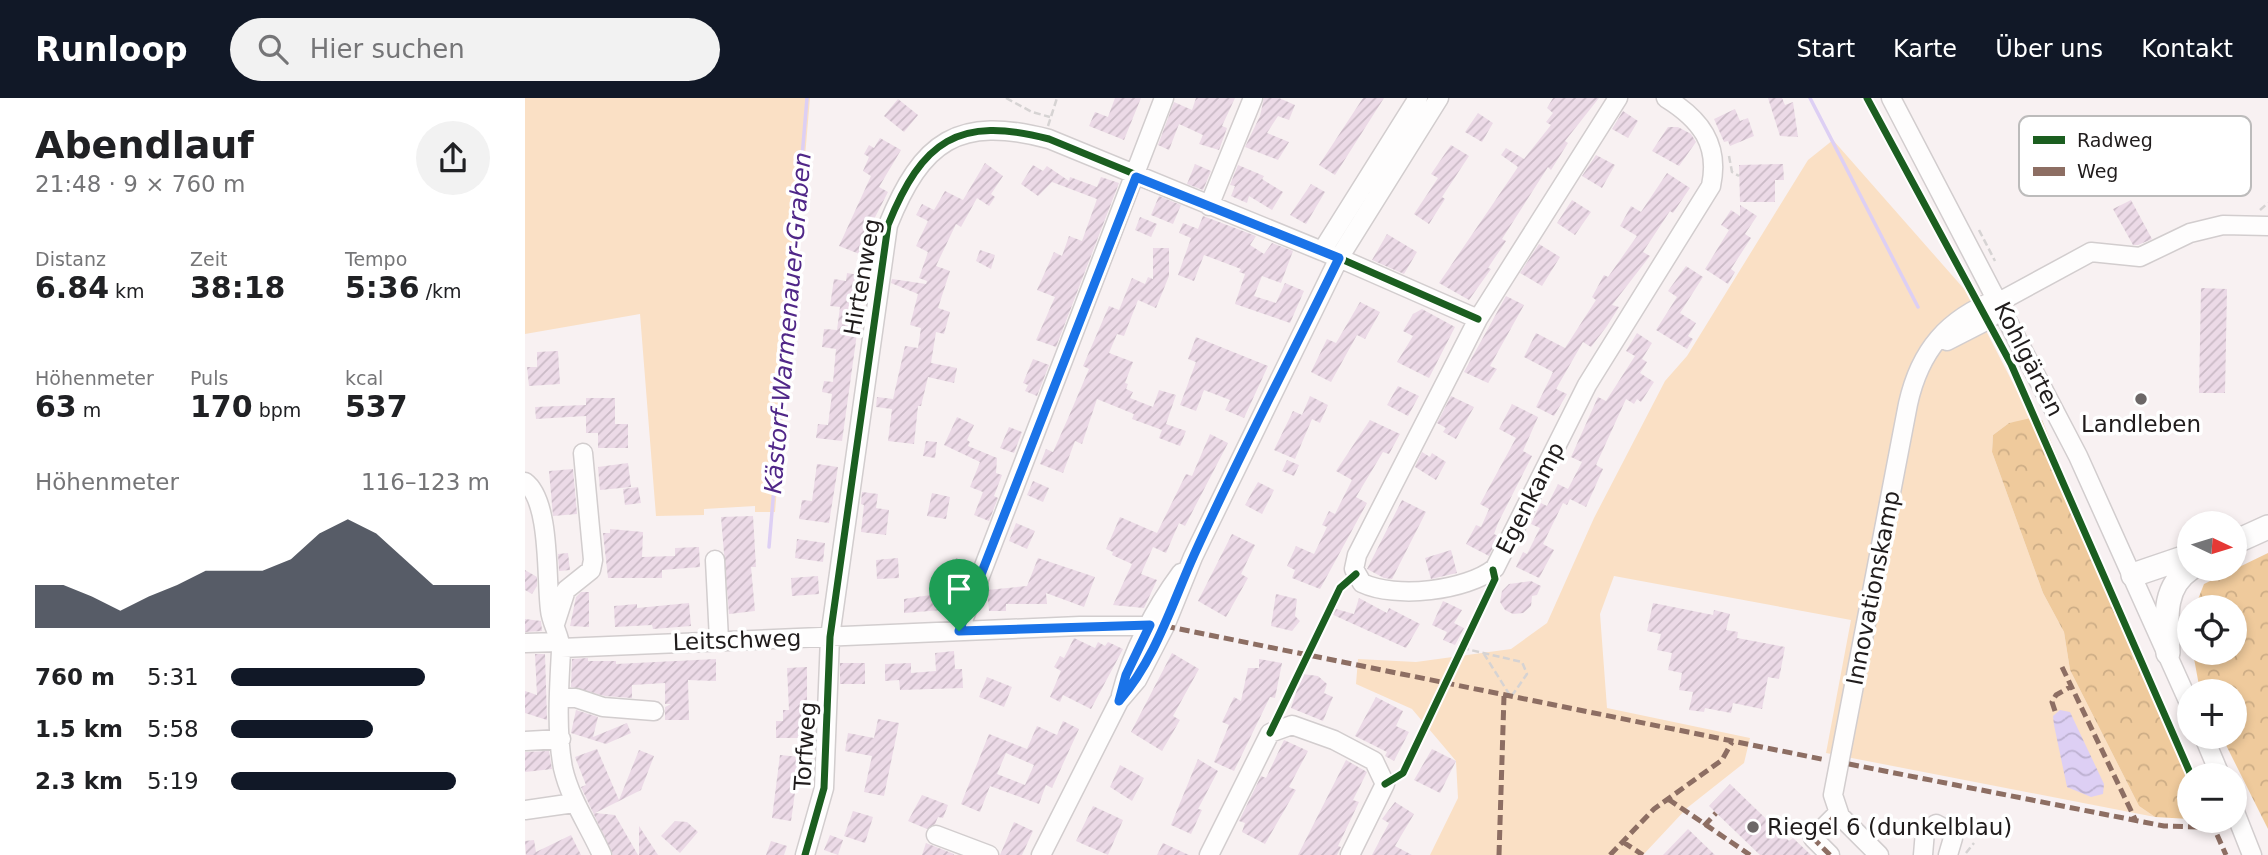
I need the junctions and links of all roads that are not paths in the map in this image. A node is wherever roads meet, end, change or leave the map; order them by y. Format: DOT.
graph roads {
  1 [pos="1164,98"];
  2 [pos="1253,98"];
  3 [pos="1418,98"];
  4 [pos="1440,98"];
  5 [pos="1618,98"];
  6 [pos="1665,98"];
  7 [pos="1891,98"];
  8 [pos="1136,177"];
  9 [pos="1209,206"];
  10 [pos="2268,226"];
  11 [pos="1322,251"];
  12 [pos="1339,258"];
  13 [pos="2000,303"];
  14 [pos="1478,319"];
  15 [pos="583,453"];
  16 [pos="525,482"];
  17 [pos="2268,527"];
  18 [pos="2247,537"];
  19 [pos="715,560"];
  20 [pos="2177,569"];
  21 [pos="2134,579"];
  22 [pos="2177,581"];
  23 [pos="1158,625"];
  24 [pos="959,631"];
  25 [pos="831,637"];
  26 [pos="558,638"];
  27 [pos="719,640"];
  28 [pos="525,643"];
  29 [pos="2168,653"];
  30 [pos="2179,679"];
  31 [pos="559,698"];
  32 [pos="654,712"];
  33 [pos="561,739"];
  34 [pos="525,741"];
  35 [pos="575,803"];
  36 [pos="525,810"];
  37 [pos="1838,813"];
  38 [pos="2243,833"];
  39 [pos="936,835"];
  40 [pos="602,855"];
  41 [pos="805,855"];
  42 [pos="989,855"];
  43 [pos="1041,855"];
  44 [pos="1209,855"];
  45 [pos="1350,855"];
  46 [pos="1831,855"];
  47 [pos="1879,855"];
  48 [pos="1923,855"];
  49 [pos="1948,855"];
  50 [pos="2252,855"];
  1 -- 8 [label="street"];
  2 -- 9 [label="street"];
  3 -- 11 [label="street"];
  4 -- 12 [label="street"];
  5 -- 14 [label="street, Egenkamp"];
  6 -- 14 [label="street, Egenkamp"];
  7 -- 13 [label="street, Kohlgärten"];
  8 -- 9 [label="street, Hirtenweg"];
  8 -- 24 [label="street"];
  8 -- 25 [label="street, Hirtenweg"];
  9 -- 11 [label="street, Hirtenweg"];
  10 -- 13 [label="street, Innovationskamp"];
  11 -- 12 [label="street, Hirtenweg"];
  12 -- 14 [label="street"];
  12 -- 23 [label="street"];
  13 -- 21 [label="street, Kohlgärten"];
  13 -- 37 [label="street, Innovationskamp"];
  15 -- 26 [label="street"];
  16 -- 26 [label="street"];
  17 -- 18 [label="main road"];
  19 -- 27 [label="street"];
  20 -- 21 [label="main road"];
  21 -- 29 [label="street, Kohlgärten"];
  22 -- 29 [label="main road"];
  23 -- 24 [label="street, Leitschweg"];
  23 -- 43 [label="street"];
  24 -- 25 [label="street, Leitschweg"];
  25 -- 27 [label="street, Leitschweg"];
  25 -- 41 [label="street, Torfweg"];
  26 -- 27 [label="street, Leitschweg"];
  26 -- 28 [label="street, Leitschweg"];
  26 -- 31 [label="street"];
  29 -- 30 [label="street, Kohlgärten"];
  31 -- 32 [label="street"];
  31 -- 33 [label="street"];
  33 -- 34 [label="street"];
  33 -- 35 [label="street"];
  35 -- 36 [label="street"];
  35 -- 40 [label="street"];
  37 -- 46 [label="street"];
  37 -- 47 [label="street"];
  38 -- 50 [label="street"];
  39 -- 42 [label="street"];
  44 -- 45 [label="street"];
  48 -- 49 [label="street"];
}
